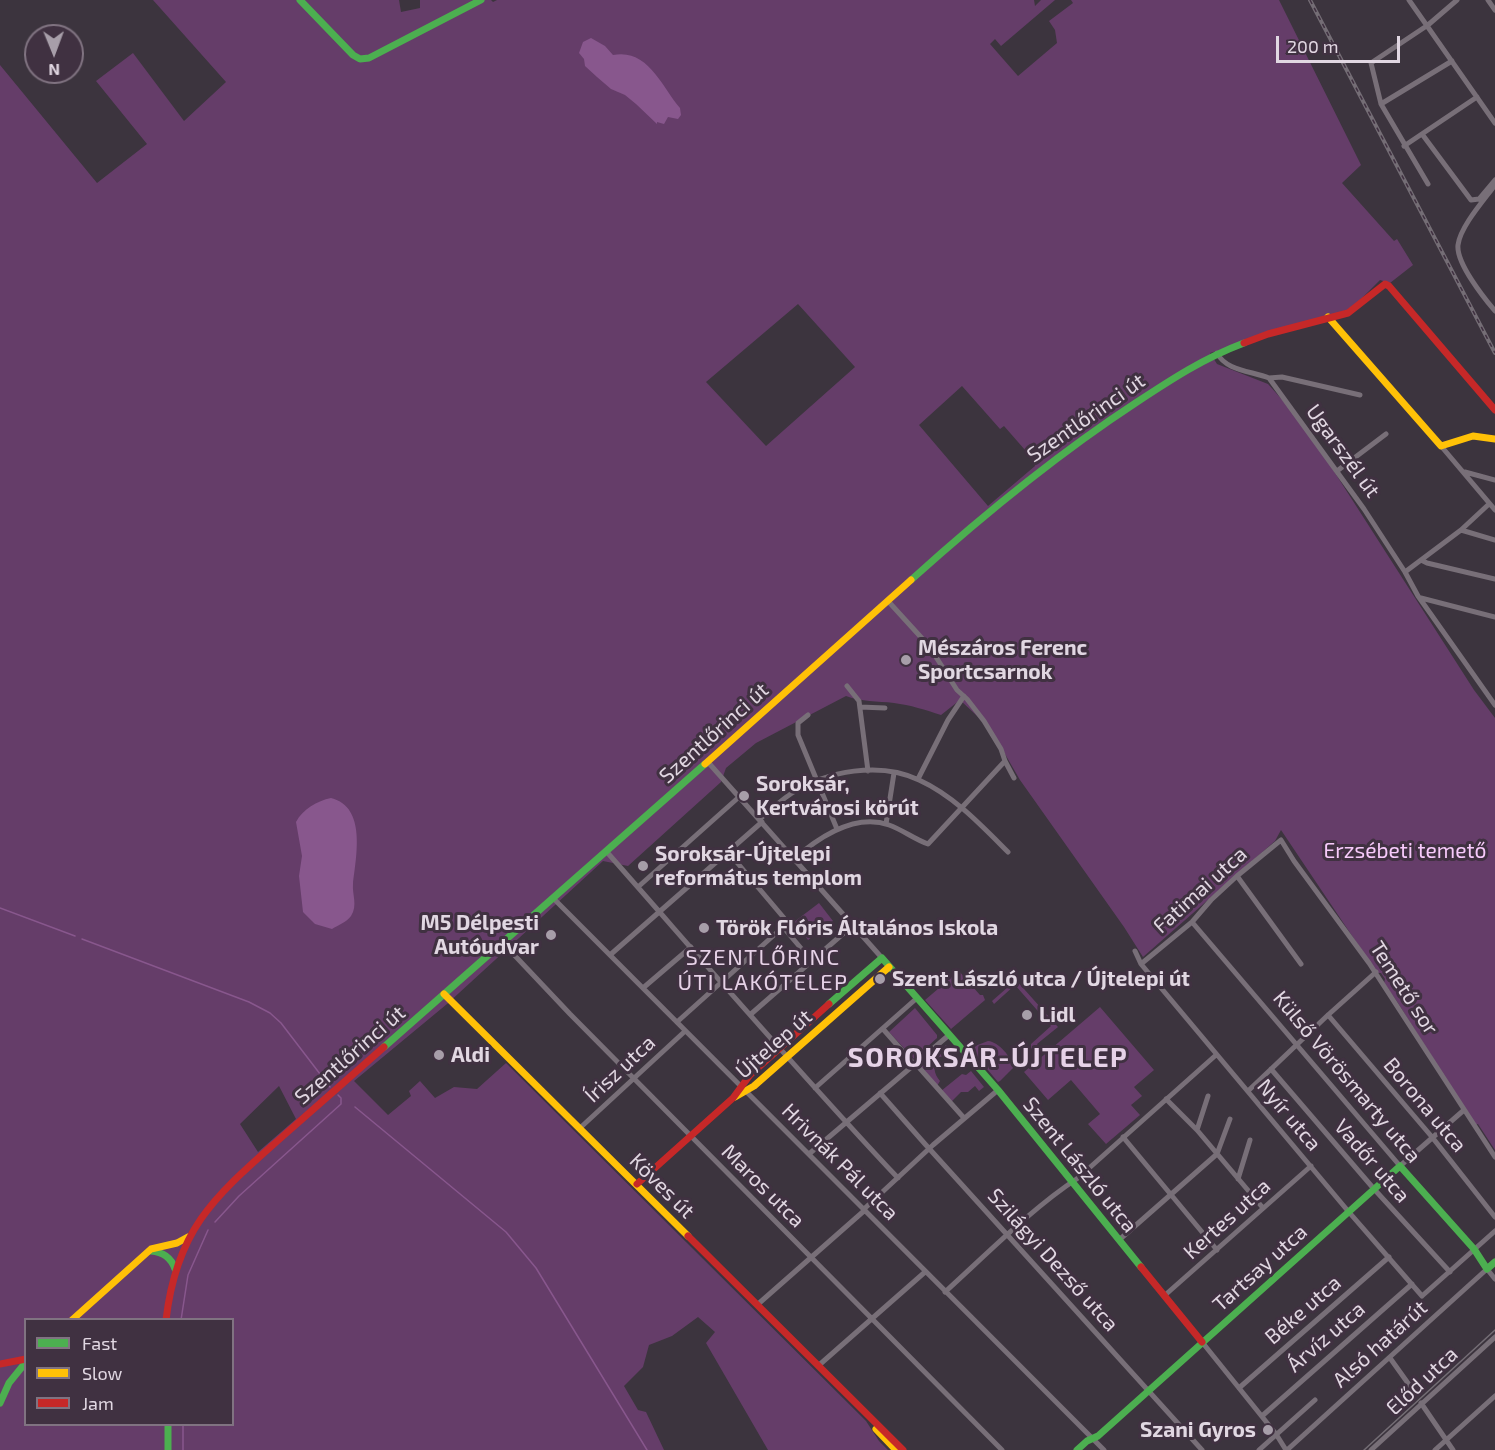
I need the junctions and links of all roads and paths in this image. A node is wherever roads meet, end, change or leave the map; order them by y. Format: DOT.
graph roads {
  1 [pos="300,0"];
  2 [pos="481,0"];
  3 [pos="1409,0"];
  4 [pos="1457,0"];
  5 [pos="1488,0"];
  6 [pos="1495,10"];
  7 [pos="1428,25"];
  8 [pos="1452,61"];
  9 [pos="1477,97"];
  10 [pos="1382,104"];
  11 [pos="1495,123"];
  12 [pos="1422,134"];
  13 [pos="1404,146"];
  14 [pos="1495,180"];
  15 [pos="1428,184"];
  16 [pos="1495,185"];
  17 [pos="1495,311"];
  18 [pos="1328,317"];
  19 [pos="1217,353"];
  20 [pos="1269,378"];
  21 [pos="1360,395"];
  22 [pos="1495,410"];
  23 [pos="1386,434"];
  24 [pos="1495,439"];
  25 [pos="1441,446"];
  26 [pos="1337,471"];
  27 [pos="1463,471"];
  28 [pos="1495,480"];
  29 [pos="1489,504"];
  30 [pos="1495,510"];
  31 [pos="1461,530"];
  32 [pos="1495,540"];
  33 [pos="1421,560"];
  34 [pos="1405,572"];
  35 [pos="1495,579"];
  36 [pos="1419,596"];
  37 [pos="888,601"];
  38 [pos="1495,617"];
  39 [pos="847,686"];
  40 [pos="964,696"];
  41 [pos="1495,705"];
  42 [pos="861,707"];
  43 [pos="885,708"];
  44 [pos="808,715"];
  45 [pos="707,761"];
  46 [pos="1005,761"];
  47 [pos="868,771"];
  48 [pos="894,773"];
  49 [pos="1014,778"];
  50 [pos="918,779"];
  51 [pos="817,780"];
  52 [pos="740,797"];
  53 [pos="960,807"];
  54 [pos="761,821"];
  55 [pos="886,824"];
  56 [pos="837,829"];
  57 [pos="1281,840"];
  58 [pos="606,851"];
  59 [pos="1008,852"];
  60 [pos="729,853"];
  61 [pos="794,859"];
  62 [pos="1237,876"];
  63 [pos="638,886"];
  64 [pos="552,898"];
  65 [pos="660,912"];
  66 [pos="1192,922"];
  67 [pos="853,925"];
  68 [pos="783,927"];
  69 [pos="502,942"];
  70 [pos="691,947"];
  71 [pos="1135,951"];
  72 [pos="610,955"];
  73 [pos="882,958"];
  74 [pos="811,960"];
  75 [pos="1141,964"];
  76 [pos="1301,964"];
  77 [pos="889,967"];
  78 [pos="1376,972"];
  79 [pos="722,982"];
  80 [pos="643,988"];
  81 [pos="444,994"];
  82 [pos="917,999"];
  83 [pos="751,1014"];
  84 [pos="1328,1015"];
  85 [pos="677,1022"];
  86 [pos="883,1029"];
  87 [pos="683,1033"];
  88 [pos="949,1035"];
  89 [pos="1297,1044"];
  90 [pos="778,1048"];
  91 [pos="1216,1055"];
  92 [pos="786,1057"];
  93 [pos="915,1063"];
  94 [pos="1271,1069"];
  95 [pos="634,1078"];
  96 [pos="815,1088"];
  97 [pos="744,1089"];
  98 [pos="998,1090"];
  99 [pos="1248,1090"];
  100 [pos="880,1093"];
  101 [pos="1208,1096"];
  102 [pos="1166,1099"];
  103 [pos="1464,1110"];
  104 [pos="964,1118"];
  105 [pos="1230,1119"];
  106 [pos="846,1122"];
  107 [pos="580,1128"];
  108 [pos="1197,1130"];
  109 [pos="691,1136"];
  110 [pos="1123,1137"];
  111 [pos="1432,1137"];
  112 [pos="1250,1140"];
  113 [pos="930,1149"];
  114 [pos="808,1154"];
  115 [pos="1217,1154"];
  116 [pos="1495,1157"];
  117 [pos="1311,1166"];
  118 [pos="1400,1166"];
  119 [pos="898,1178"];
  120 [pos="1238,1179"];
  121 [pos="1072,1182"];
  122 [pos="637,1184"];
  123 [pos="1374,1189"];
  124 [pos="1170,1194"];
  125 [pos="1263,1208"];
  126 [pos="864,1210"];
  127 [pos="1348,1211"];
  128 [pos="1495,1217"];
  129 [pos="1495,1231"];
  130 [pos="1008,1235"];
  131 [pos="188,1237"];
  132 [pos="1119,1240"];
  133 [pos="170,1246"];
  134 [pos="1217,1250"];
  135 [pos="149,1251"];
  136 [pos="1476,1251"];
  137 [pos="180,1254"];
  138 [pos="1389,1257"];
  139 [pos="811,1258"];
  140 [pos="1495,1262"];
  141 [pos="175,1269"];
  142 [pos="1487,1269"];
  143 [pos="925,1272"];
  144 [pos="1450,1272"];
  145 [pos="1495,1279"];
  146 [pos="1412,1284"];
  147 [pos="945,1292"];
  148 [pos="1164,1296"];
  149 [pos="1422,1296"];
  150 [pos="757,1305"];
  151 [pos="74,1318"];
  152 [pos="166,1318"];
  153 [pos="870,1318"];
  154 [pos="1495,1337"];
  155 [pos="1202,1342"];
  156 [pos="1390,1358"];
  157 [pos="24,1360"];
  158 [pos="24,1363"];
  159 [pos="0,1364"];
  160 [pos="818,1366"];
  161 [pos="1239,1388"];
  162 [pos="1149,1390"];
  163 [pos="1415,1393"];
  164 [pos="1495,1396"];
  165 [pos="1315,1400"];
  166 [pos="0,1403"];
  167 [pos="856,1403"];
  168 [pos="1420,1404"];
  169 [pos="1262,1416"];
  170 [pos="168,1426"];
  171 [pos="1277,1435"];
  172 [pos="1093,1438"];
  173 [pos="1446,1440"];
  174 [pos="168,1450"];
  175 [pos="896,1450"];
  176 [pos="903,1450"];
  177 [pos="1002,1450"];
  178 [pos="1077,1450"];
  179 [pos="1104,1450"];
  180 [pos="1202,1450"];
  181 [pos="1259,1450"];
  182 [pos="1287,1450"];
  183 [pos="1371,1450"];
  184 [pos="1435,1450"];
  185 [pos="1453,1450"];
  1 -- 2 [label="main road"];
  3 -- 7 [label="street"];
  4 -- 7 [label="street"];
  5 -- 6 [label="street"];
  7 -- 8 [label="street"];
  7 -- 10 [label="street"];
  8 -- 9 [label="street"];
  8 -- 10 [label="street"];
  9 -- 11 [label="street"];
  9 -- 12 [label="street"];
  10 -- 13 [label="street"];
  12 -- 13 [label="street"];
  12 -- 14 [label="street"];
  13 -- 15 [label="street"];
  16 -- 17 [label="street"];
  18 -- 19 [label="main road, Szentlőrinci út"];
  18 -- 22 [label="main road, Szentlőrinci út"];
  18 -- 25 [label="main road"];
  19 -- 20 [label="street"];
  19 -- 37 [label="main road, Szentlőrinci út"];
  20 -- 21 [label="street"];
  20 -- 26 [label="street, Ugarszél út"];
  23 -- 26 [label="street"];
  24 -- 25 [label="main road"];
  25 -- 27 [label="street"];
  26 -- 34 [label="street, Ugarszél út"];
  27 -- 28 [label="street"];
  27 -- 29 [label="street"];
  29 -- 30 [label="street"];
  29 -- 31 [label="street"];
  31 -- 32 [label="street"];
  31 -- 33 [label="street"];
  33 -- 34 [label="street"];
  33 -- 35 [label="street"];
  34 -- 36 [label="street, Ugarszél út"];
  36 -- 38 [label="street"];
  36 -- 41 [label="street, Ugarszél út"];
  37 -- 40 [label="street"];
  37 -- 45 [label="main road, Szentlőrinci út"];
  39 -- 42 [label="street"];
  40 -- 46 [label="street"];
  40 -- 50 [label="street"];
  42 -- 43 [label="street"];
  42 -- 47 [label="street"];
  44 -- 51 [label="street"];
  45 -- 52 [label="street, Szent László utca"];
  45 -- 58 [label="main road, Szentlőrinci út"];
  46 -- 49 [label="street"];
  46 -- 53 [label="street"];
  47 -- 48 [label="street"];
  47 -- 51 [label="street"];
  48 -- 50 [label="street"];
  48 -- 55 [label="street"];
  50 -- 53 [label="street"];
  51 -- 54 [label="street"];
  51 -- 56 [label="street"];
  52 -- 54 [label="street, Szent László utca"];
  52 -- 63 [label="street"];
  53 -- 55 [label="street"];
  53 -- 59 [label="street"];
  54 -- 60 [label="street"];
  54 -- 61 [label="street, Szent László utca"];
  55 -- 56 [label="street"];
  56 -- 61 [label="street"];
  57 -- 62 [label="street, Fatimai utca"];
  57 -- 78 [label="street, Temető sor"];
  58 -- 63 [label="street"];
  58 -- 64 [label="main road, Szentlőrinci út"];
  60 -- 65 [label="street"];
  60 -- 68 [label="street"];
  61 -- 67 [label="street, Szent László utca"];
  62 -- 66 [label="street, Fatimai utca"];
  62 -- 76 [label="street"];
  63 -- 65 [label="street"];
  64 -- 69 [label="main road, Szentlőrinci út"];
  64 -- 72 [label="street, Hrivnák Pál utca"];
  65 -- 70 [label="street"];
  65 -- 72 [label="street"];
  66 -- 75 [label="street, Fatimai utca"];
  66 -- 89 [label="street, Külső Vörösmarty utca"];
  67 -- 73 [label="street, Szent László utca"];
  67 -- 74 [label="street"];
  68 -- 74 [label="street"];
  68 -- 79 [label="street"];
  69 -- 81 [label="main road, Szentlőrinci út"];
  69 -- 95 [label="street, Maros utca"];
  70 -- 79 [label="street"];
  70 -- 80 [label="street"];
  71 -- 75 [label="street, Nyír utca"];
  72 -- 80 [label="street, Hrivnák Pál utca"];
  73 -- 77 [label="main road, Szent László utca"];
  73 -- 90 [label="main road, Újtelep út"];
  74 -- 83 [label="street"];
  75 -- 91 [label="street, Nyír utca"];
  77 -- 82 [label="main road, Szent László utca"];
  77 -- 92 [label="main road, Újtelep út"];
  78 -- 84 [label="street"];
  78 -- 103 [label="street, Temető sor"];
  79 -- 83 [label="street"];
  79 -- 85 [label="street"];
  80 -- 85 [label="street, Hrivnák Pál utca"];
  81 -- 107 [label="main road, Köves út"];
  81 -- 131 [label="main road, Szentlőrinci út"];
  82 -- 86 [label="street"];
  82 -- 88 [label="main road, Szent László utca"];
  83 -- 90 [label="street"];
  84 -- 89 [label="street"];
  84 -- 111 [label="street, Borona utca"];
  85 -- 97 [label="street, Hrivnák Pál utca"];
  86 -- 93 [label="street"];
  86 -- 96 [label="street"];
  87 -- 95 [label="street, Írisz utca"];
  88 -- 93 [label="street"];
  88 -- 98 [label="main road, Szent László utca"];
  89 -- 94 [label="street"];
  89 -- 118 [label="street, Külső Vörösmarty utca"];
  90 -- 92 [label="street"];
  90 -- 97 [label="main road, Újtelep út"];
  91 -- 99 [label="street, Nyír utca"];
  91 -- 102 [label="street"];
  92 -- 96 [label="street"];
  92 -- 97 [label="main road, Újtelep út"];
  93 -- 100 [label="street"];
  93 -- 104 [label="street"];
  94 -- 99 [label="street"];
  94 -- 123 [label="street, Vadőr utca"];
  95 -- 107 [label="street, Írisz utca"];
  95 -- 109 [label="street, Maros utca"];
  96 -- 106 [label="street"];
  97 -- 109 [label="main road, Újtelep út"];
  97 -- 114 [label="street, Hrivnák Pál utca"];
  98 -- 104 [label="street"];
  98 -- 121 [label="main road, Szent László utca"];
  99 -- 117 [label="street, Nyír utca"];
  100 -- 106 [label="street"];
  100 -- 113 [label="street, Szilágyi Dezső utca"];
  101 -- 108 [label="street"];
  102 -- 108 [label="street"];
  102 -- 110 [label="street"];
  103 -- 111 [label="street, Tartsay utca"];
  103 -- 116 [label="street, Temető sor"];
  104 -- 113 [label="street"];
  105 -- 115 [label="street"];
  106 -- 114 [label="street"];
  106 -- 119 [label="street"];
  107 -- 122 [label="main road, Köves út"];
  108 -- 115 [label="street"];
  109 -- 122 [label="main road, Újtelep út"];
  109 -- 139 [label="street, Maros utca"];
  110 -- 121 [label="street"];
  110 -- 124 [label="street"];
  111 -- 118 [label="street, Tartsay utca"];
  111 -- 128 [label="street, Borona utca"];
  112 -- 120 [label="street"];
  113 -- 119 [label="street"];
  113 -- 130 [label="street, Szilágyi Dezső utca"];
  114 -- 126 [label="street, Hrivnák Pál utca"];
  115 -- 120 [label="street"];
  115 -- 124 [label="street"];
  117 -- 125 [label="street, Kertes utca"];
  117 -- 127 [label="street, Nyír utca"];
  118 -- 123 [label="main road, Tartsay utca"];
  118 -- 136 [label="main road, Külső Vörösmarty utca"];
  119 -- 126 [label="street"];
  120 -- 125 [label="street"];
  121 -- 130 [label="street"];
  121 -- 132 [label="main road, Szent László utca"];
  122 -- 150 [label="main road, Köves út"];
  123 -- 127 [label="main road, Tartsay utca"];
  123 -- 144 [label="street, Vadőr utca"];
  124 -- 132 [label="street"];
  124 -- 134 [label="street"];
  125 -- 134 [label="street, Kertes utca"];
  126 -- 139 [label="street"];
  126 -- 143 [label="street, Hrivnák Pál utca"];
  127 -- 138 [label="street, Nyír utca"];
  127 -- 155 [label="main road, Tartsay utca"];
  129 -- 136 [label="street, Alsó határút"];
  130 -- 147 [label="street"];
  130 -- 162 [label="street, Szilágyi Dezső utca"];
  131 -- 133 [label="main road"];
  131 -- 137 [label="main road, Szentlőrinci út"];
  132 -- 148 [label="main road, Szent László utca"];
  133 -- 135 [label="main road"];
  133 -- 137 [label="main road"];
  134 -- 148 [label="street, Kertes utca"];
  135 -- 137 [label="main road"];
  135 -- 141 [label="main road"];
  135 -- 151 [label="main road"];
  136 -- 142 [label="main road, Külső Vörösmarty utca"];
  136 -- 144 [label="street, Alsó határút"];
  137 -- 141 [label="main road, Szentlőrinci út"];
  138 -- 146 [label="street, Nyír utca"];
  138 -- 161 [label="street, Béke utca"];
  139 -- 150 [label="street"];
  139 -- 153 [label="street, Maros utca"];
  140 -- 142 [label="main road, Alsó határút"];
  141 -- 152 [label="main road, Szentlőrinci út"];
  142 -- 145 [label="street"];
  142 -- 156 [label="street, Alsó határút"];
  143 -- 147 [label="street, Hrivnák Pál utca"];
  143 -- 153 [label="street"];
  144 -- 149 [label="street, Alsó határút"];
  146 -- 149 [label="street, Nyír utca"];
  146 -- 169 [label="street, Árvíz utca"];
  147 -- 172 [label="street, Hrivnák Pál utca"];
  148 -- 155 [label="main road, Szent László utca"];
  150 -- 160 [label="main road, Köves út"];
  153 -- 160 [label="street"];
  153 -- 177 [label="street, Maros utca"];
  154 -- 168 [label="street, Előd utca"];
  155 -- 161 [label="street, Szent László utca"];
  155 -- 162 [label="main road, Tartsay utca"];
  156 -- 163 [label="street"];
  156 -- 182 [label="street, Alsó határút"];
  157 -- 159 [label="main road"];
  158 -- 166 [label="main road"];
  160 -- 167 [label="main road, Köves út"];
  161 -- 169 [label="street, Szent László utca"];
  162 -- 172 [label="main road, Tartsay utca"];
  162 -- 180 [label="street, Szilágyi Dezső utca"];
  164 -- 173 [label="street"];
  165 -- 171 [label="street, Alsó határút"];
  167 -- 175 [label="main road, Köves út"];
  167 -- 176 [label="main road, Köves út"];
  168 -- 173 [label="street"];
  168 -- 183 [label="street, Előd utca"];
  169 -- 171 [label="street, Szent László utca"];
  170 -- 174 [label="main road"];
  171 -- 181 [label="street, Alsó határút"];
  171 -- 182 [label="street, Szent László utca"];
  172 -- 178 [label="main road, Tartsay utca"];
  172 -- 179 [label="street, Hrivnák Pál utca"];
  173 -- 184 [label="street"];
  173 -- 185 [label="street"];
}
